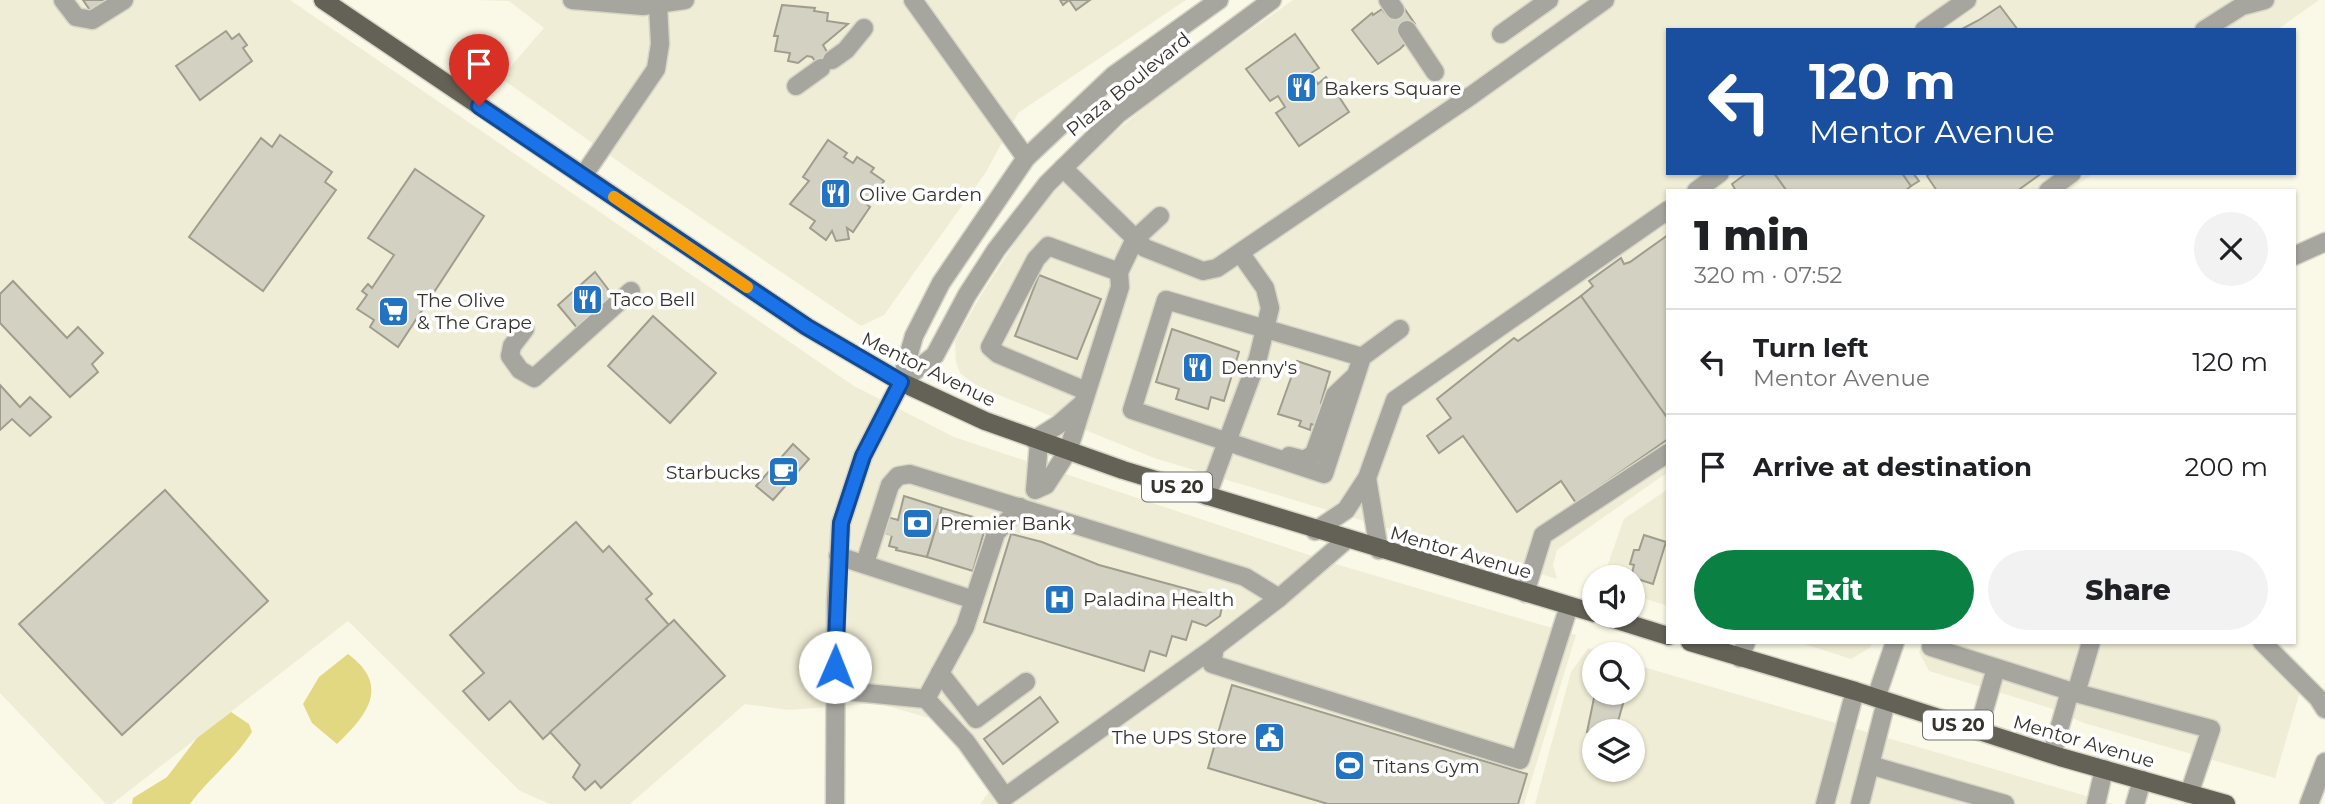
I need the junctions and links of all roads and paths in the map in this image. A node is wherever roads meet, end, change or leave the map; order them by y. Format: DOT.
graph roads {
  1 [pos="63,0"];
  2 [pos="124,0"];
  3 [pos="323,0"];
  4 [pos="572,0"];
  5 [pos="685,0"];
  6 [pos="913,0"];
  7 [pos="1219,0"];
  8 [pos="1272,0"];
  9 [pos="1549,0"];
  10 [pos="1605,0"];
  11 [pos="1967,0"];
  12 [pos="2264,0"];
  13 [pos="658,5"];
  14 [pos="864,28"];
  15 [pos="1927,28"];
  16 [pos="2207,28"];
  17 [pos="1408,30"];
  18 [pos="1502,34"];
  19 [pos="1435,72"];
  20 [pos="796,86"];
  21 [pos="1026,158"];
  22 [pos="1063,167"];
  23 [pos="1717,175"];
  24 [pos="2069,175"];
  25 [pos="583,176"];
  26 [pos="1699,189"];
  27 [pos="2051,189"];
  28 [pos="1666,211"];
  29 [pos="1160,216"];
  30 [pos="1135,239"];
  31 [pos="2325,242"];
  32 [pos="1241,254"];
  33 [pos="2296,255"];
  34 [pos="1119,272"];
  35 [pos="631,292"];
  36 [pos="525,329"];
  37 [pos="1400,329"];
  38 [pos="1266,330"];
  39 [pos="1362,357"];
  40 [pos="901,382"];
  41 [pos="1084,397"];
  42 [pos="1037,441"];
  43 [pos="1224,442"];
  44 [pos="1068,452"];
  45 [pos="1666,454"];
  46 [pos="911,474"];
  47 [pos="1367,478"];
  48 [pos="1207,496"];
  49 [pos="1020,507"];
  50 [pos="1315,531"];
  51 [pos="1346,540"];
  52 [pos="1379,550"];
  53 [pos="838,556"];
  54 [pos="870,565"];
  55 [pos="1525,593"];
  56 [pos="1279,598"];
  57 [pos="974,600"];
  58 [pos="1569,606"];
  59 [pos="1582,610"];
  60 [pos="1642,628"];
  61 [pos="1666,635"];
  62 [pos="1703,644"];
  63 [pos="1895,644"];
  64 [pos="2090,644"];
  65 [pos="2264,644"];
  66 [pos="1215,647"];
  67 [pos="1931,647"];
  68 [pos="1743,650"];
  69 [pos="1996,668"];
  70 [pos="940,673"];
  71 [pos="1026,682"];
  72 [pos="835,690"];
  73 [pos="1855,691"];
  74 [pos="2073,692"];
  75 [pos="926,699"];
  76 [pos="1881,700"];
  77 [pos="2325,709"];
  78 [pos="1978,731"];
  79 [pos="2052,754"];
  80 [pos="2325,762"];
  81 [pos="1870,765"];
  82 [pos="2104,769"];
  83 [pos="2142,780"];
  84 [pos="2194,798"];
  85 [pos="835,804"];
  86 [pos="1825,804"];
  87 [pos="1860,804"];
  88 [pos="2005,804"];
  89 [pos="2096,804"];
  90 [pos="2135,804"];
  91 [pos="2226,804"];
  92 [pos="2309,804"];
  1 -- 2 [label="street"];
  3 -- 25 [label="main road, Mentor Avenue / US 20"];
  4 -- 13 [label="street"];
  5 -- 13 [label="street"];
  6 -- 21 [label="street"];
  7 -- 21 [label="street, Plaza Boulevard"];
  8 -- 22 [label="street, Plaza Boulevard"];
  9 -- 18 [label="street"];
  10 -- 32 [label="street"];
  11 -- 15 [label="street"];
  12 -- 16 [label="street"];
  13 -- 25 [label="street"];
  14 -- 20 [label="street"];
  17 -- 19 [label="street"];
  21 -- 40 [label="street, Plaza Boulevard"];
  22 -- 30 [label="street"];
  22 -- 40 [label="street, Plaza Boulevard"];
  23 -- 26 [label="street"];
  24 -- 27 [label="street"];
  25 -- 40 [label="main road, Mentor Avenue / US 20"];
  28 -- 47 [label="street"];
  29 -- 30 [label="street"];
  30 -- 32 [label="street"];
  30 -- 34 [label="street"];
  31 -- 33 [label="street"];
  32 -- 38 [label="street"];
  34 -- 41 [label="street"];
  34 -- 41 [label="street"];
  35 -- 36 [label="street"];
  37 -- 39 [label="street"];
  38 -- 39 [label="street"];
  38 -- 43 [label="street"];
  38 -- 43 [label="street"];
  39 -- 43 [label="street"];
  40 -- 42 [label="main road, Mentor Avenue / US 20"];
  40 -- 53 [label="street, Plaza Boulevard"];
  41 -- 42 [label="street"];
  41 -- 44 [label="street"];
  42 -- 44 [label="main road, Mentor Avenue / US 20"];
  42 -- 44 [label="street"];
  43 -- 48 [label="street"];
  44 -- 48 [label="main road, Mentor Avenue / US 20"];
  45 -- 55 [label="street"];
  46 -- 49 [label="street"];
  46 -- 54 [label="street"];
  46 -- 54 [label="street"];
  47 -- 50 [label="street"];
  47 -- 52 [label="street"];
  48 -- 50 [label="main road, Mentor Avenue / US 20"];
  49 -- 56 [label="street"];
  49 -- 57 [label="street"];
  50 -- 51 [label="main road, Mentor Avenue / US 20"];
  51 -- 52 [label="main road, Mentor Avenue / US 20"];
  51 -- 56 [label="street"];
  52 -- 55 [label="main road, Mentor Avenue / US 20"];
  53 -- 54 [label="street"];
  53 -- 72 [label="street, Plaza Boulevard"];
  54 -- 57 [label="street"];
  55 -- 58 [label="main road, Mentor Avenue / US 20"];
  56 -- 66 [label="street"];
  57 -- 70 [label="street"];
  58 -- 59 [label="main road, Mentor Avenue / US 20"];
  58 -- 66 [label="street"];
  60 -- 61 [label="main road"];
  62 -- 68 [label="main road, Mentor Avenue / US 20"];
  63 -- 76 [label="street"];
  64 -- 74 [label="street"];
  65 -- 77 [label="street"];
  66 -- 75 [label="street"];
  67 -- 69 [label="street"];
  68 -- 73 [label="main road, Mentor Avenue / US 20"];
  69 -- 74 [label="street"];
  69 -- 78 [label="street"];
  70 -- 71 [label="street"];
  70 -- 75 [label="street"];
  72 -- 75 [label="street"];
  72 -- 85 [label="street, Plaza Boulevard"];
  73 -- 76 [label="main road, Mentor Avenue / US 20"];
  73 -- 86 [label="street"];
  74 -- 79 [label="street"];
  74 -- 84 [label="street"];
  76 -- 78 [label="main road, Mentor Avenue / US 20"];
  76 -- 81 [label="street"];
  78 -- 79 [label="main road, Mentor Avenue / US 20"];
  79 -- 82 [label="main road, Mentor Avenue / US 20"];
  80 -- 92 [label="street"];
  81 -- 87 [label="street"];
  81 -- 88 [label="street"];
  82 -- 83 [label="main road, Mentor Avenue / US 20"];
  82 -- 89 [label="street"];
  83 -- 84 [label="main road, Mentor Avenue / US 20"];
  83 -- 90 [label="street"];
  84 -- 91 [label="main road, Mentor Avenue / US 20"];
}
